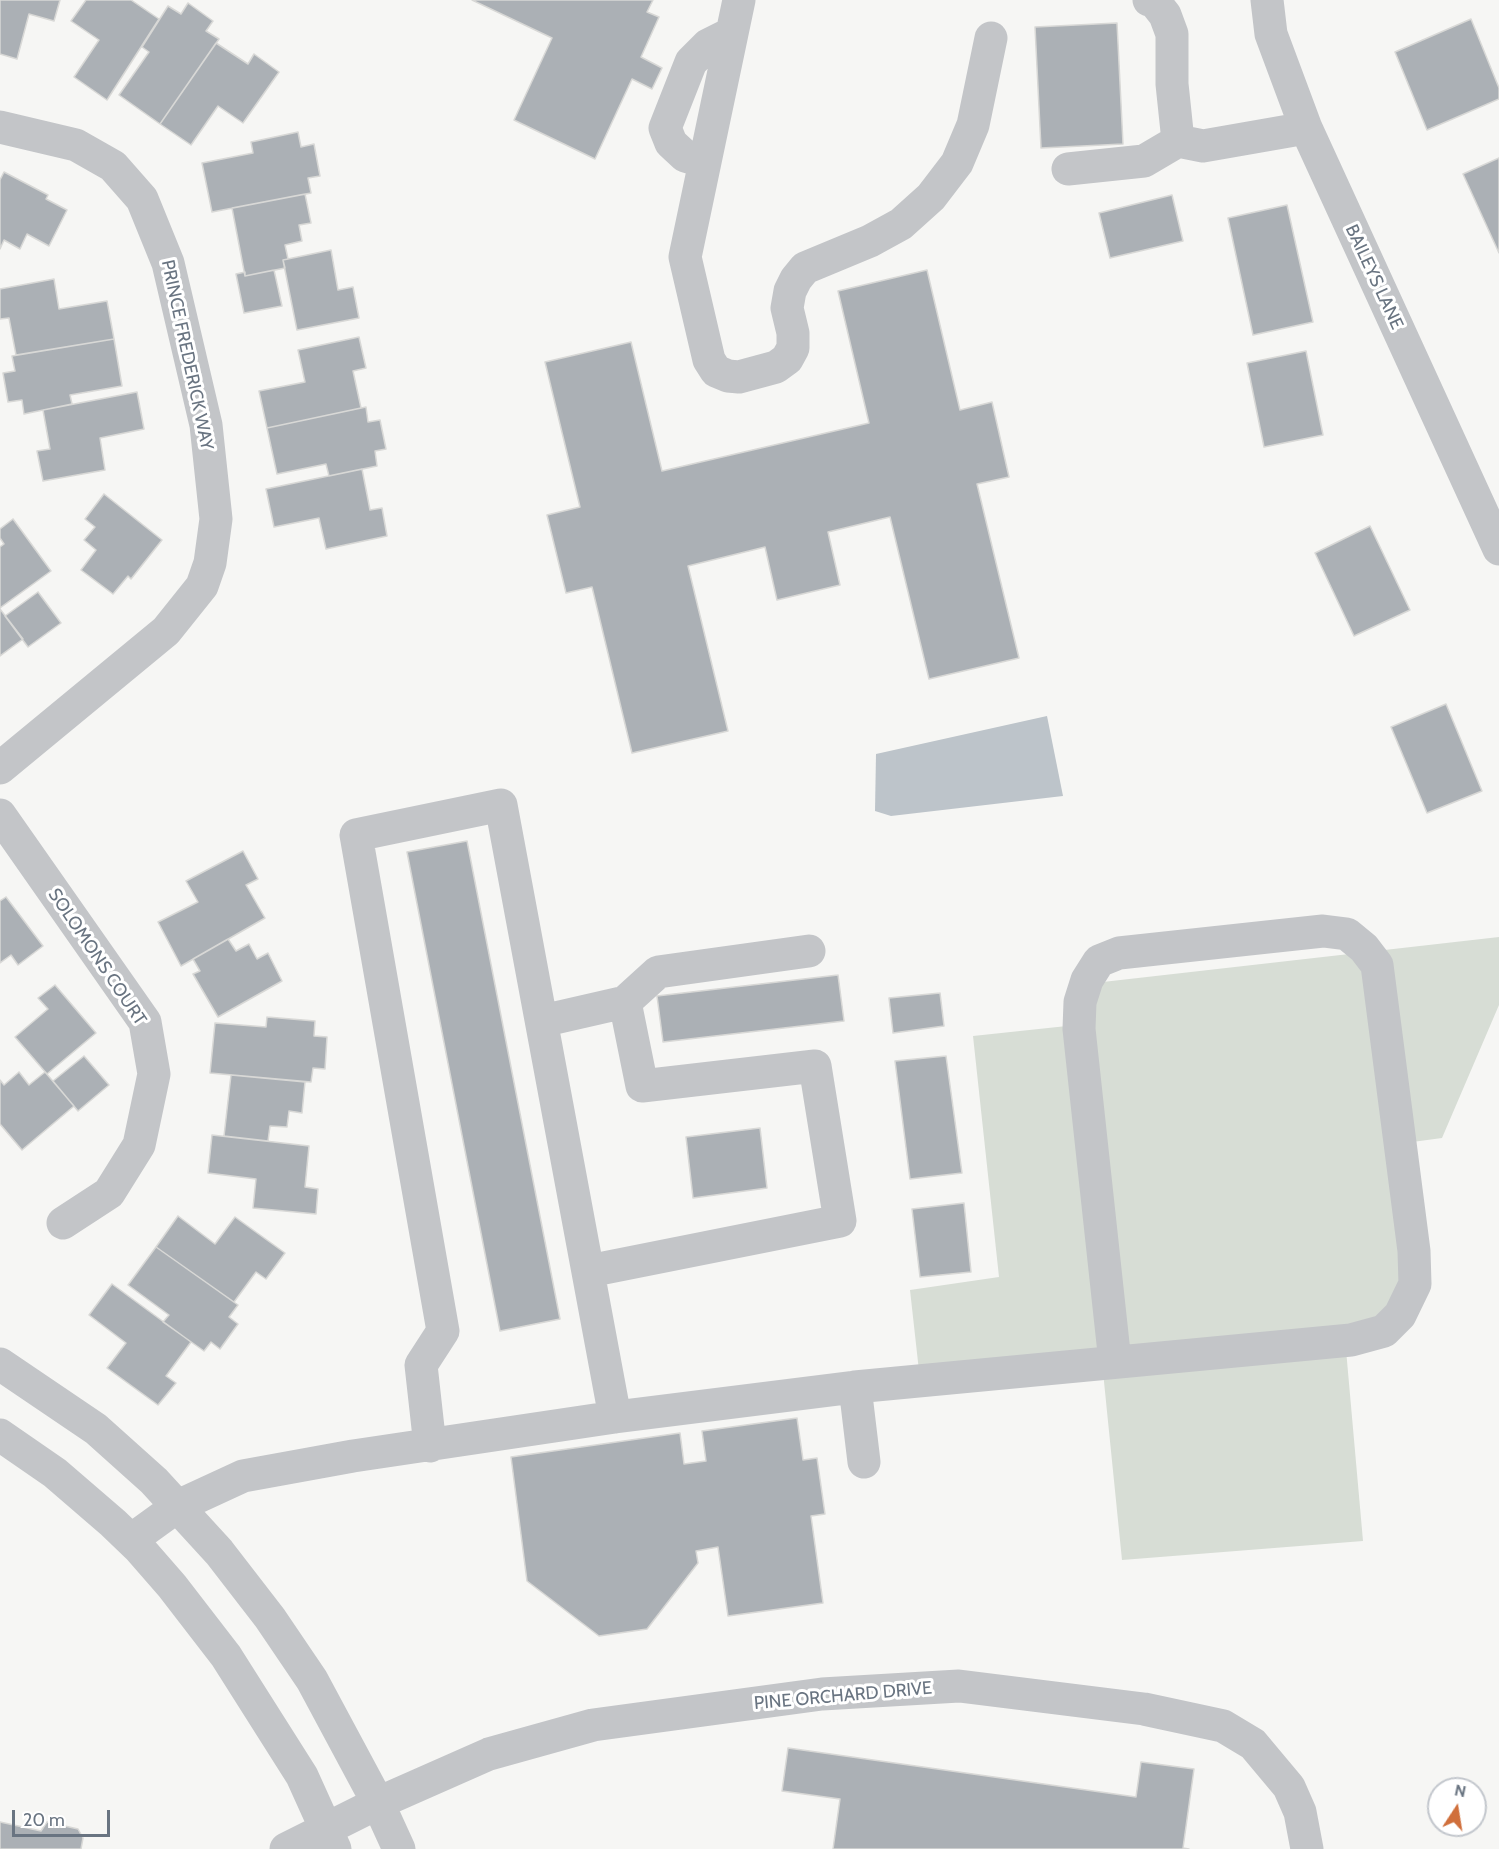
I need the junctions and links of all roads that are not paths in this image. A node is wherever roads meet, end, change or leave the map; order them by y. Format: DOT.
graph roads {
  1 [pos="739,0"];
  2 [pos="1149,0"];
  3 [pos="1268,0"];
  4 [pos="732,33"];
  5 [pos="991,38"];
  6 [pos="0,126"];
  7 [pos="1306,128"];
  8 [pos="1178,141"];
  9 [pos="705,162"];
  10 [pos="1068,169"];
  11 [pos="1499,549"];
  12 [pos="0,768"];
  13 [pos="0,815"];
  14 [pos="809,951"];
  15 [pos="625,1002"];
  16 [pos="542,1021"];
  17 [pos="63,1223"];
  18 [pos="589,1271"];
  19 [pos="1115,1362"];
  20 [pos="0,1364"];
  21 [pos="855,1388"];
  22 [pos="615,1417"];
  23 [pos="0,1435"];
  24 [pos="430,1446"];
  25 [pos="864,1462"];
  26 [pos="178,1506"];
  27 [pos="131,1540"];
  28 [pos="378,1803"];
  29 [pos="330,1839"];
  30 [pos="285,1849"];
  31 [pos="399,1849"];
  32 [pos="1307,1849"];
  1 -- 4 [label="street"];
  2 -- 8 [label="street"];
  3 -- 7 [label="street, BAILEYS LANE"];
  4 -- 9 [label="street"];
  4 -- 9 [label="street"];
  5 -- 9 [label="street"];
  6 -- 12 [label="street, PRINCE FREDERICK WAY"];
  7 -- 8 [label="street"];
  7 -- 11 [label="street, BAILEYS LANE"];
  8 -- 10 [label="street"];
  13 -- 17 [label="street, SOLOMONS COURT"];
  14 -- 15 [label="street"];
  15 -- 16 [label="street"];
  15 -- 18 [label="street"];
  16 -- 18 [label="street"];
  16 -- 24 [label="street"];
  18 -- 22 [label="street"];
  19 -- 19 [label="street"];
  19 -- 21 [label="street"];
  20 -- 26 [label="street"];
  21 -- 22 [label="street"];
  21 -- 25 [label="street"];
  22 -- 24 [label="street"];
  23 -- 27 [label="street"];
  24 -- 26 [label="street"];
  26 -- 27 [label="street"];
  26 -- 28 [label="street"];
  27 -- 29 [label="street"];
  28 -- 29 [label="street, PINE ORCHARD DRIVE"];
  28 -- 31 [label="street"];
  28 -- 32 [label="street, PINE ORCHARD DRIVE"];
  29 -- 30 [label="street, PINE ORCHARD DRIVE"];
}
